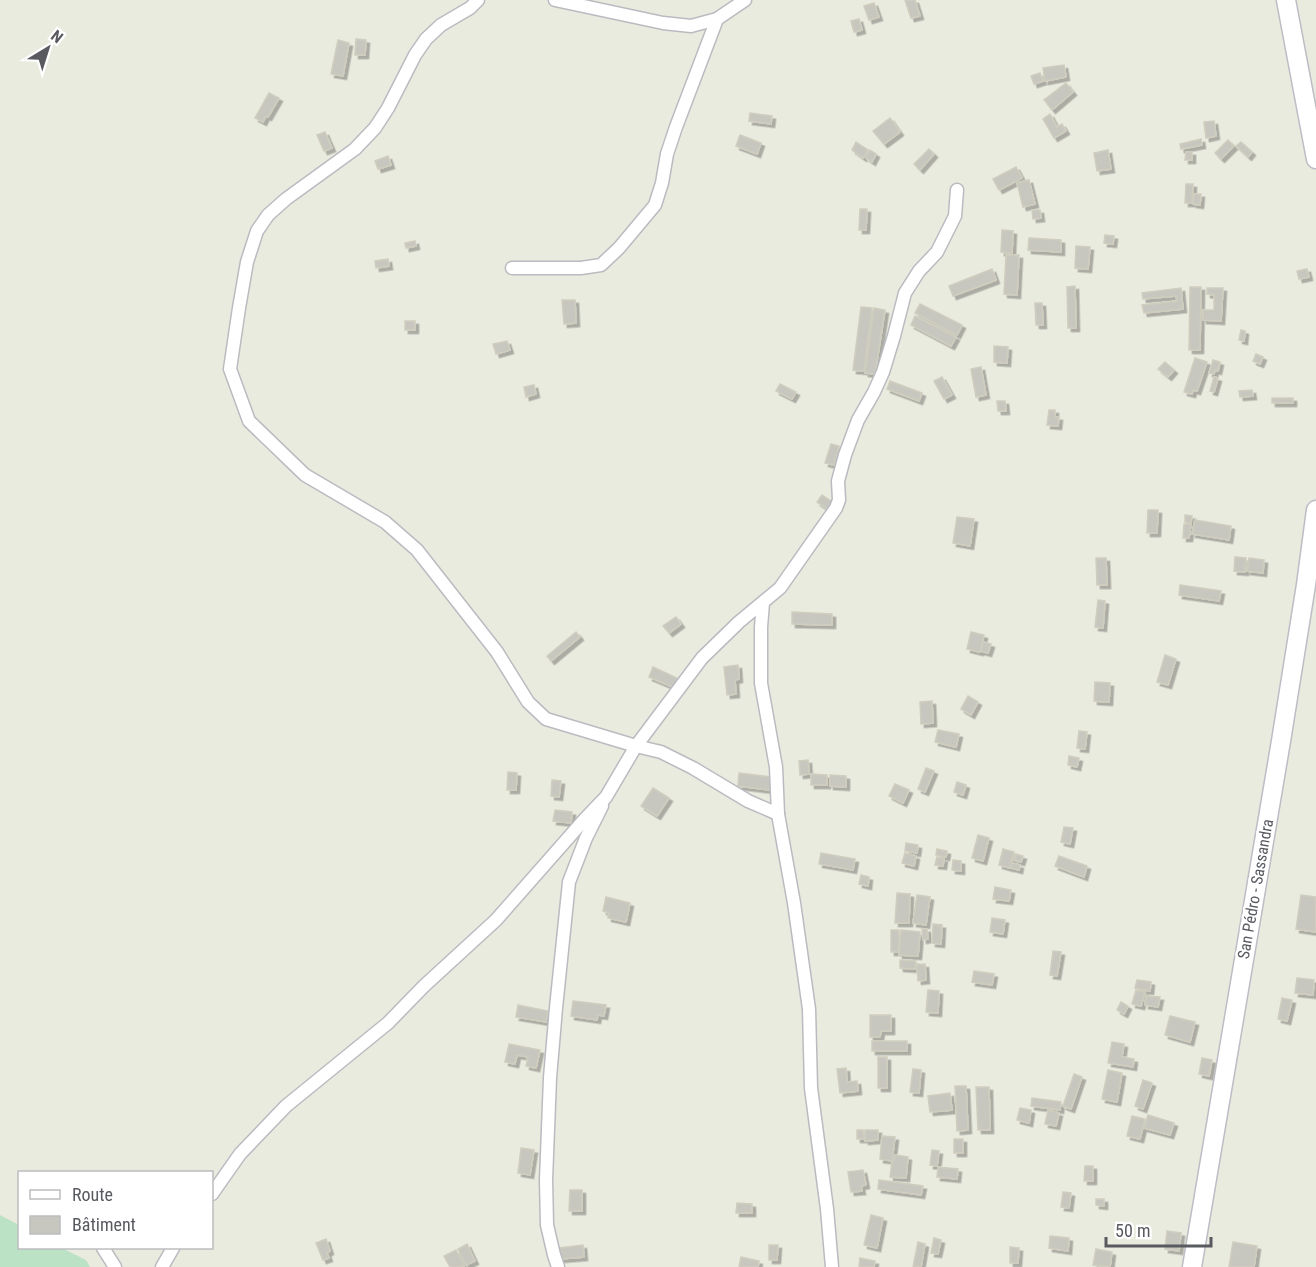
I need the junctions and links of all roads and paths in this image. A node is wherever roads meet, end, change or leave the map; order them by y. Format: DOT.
graph roads {
  1 [pos="478,0"];
  2 [pos="555,0"];
  3 [pos="745,0"];
  4 [pos="1286,0"];
  5 [pos="717,19"];
  6 [pos="1316,159"];
  7 [pos="957,190"];
  8 [pos="512,268"];
  9 [pos="1316,510"];
  10 [pos="763,603"];
  11 [pos="636,746"];
  12 [pos="606,797"];
  13 [pos="778,814"];
  14 [pos="213,1193"];
  15 [pos="104,1249"];
  16 [pos="172,1249"];
  17 [pos="115,1267"];
  18 [pos="162,1267"];
  19 [pos="558,1267"];
  20 [pos="832,1267"];
  21 [pos="1192,1267"];
  1 -- 11 [label="street"];
  2 -- 5 [label="street"];
  3 -- 5 [label="street"];
  4 -- 6 [label="main road"];
  5 -- 8 [label="street"];
  7 -- 10 [label="street"];
  9 -- 21 [label="main road, San Pédro - Sassandra"];
  10 -- 11 [label="street"];
  10 -- 13 [label="street"];
  11 -- 12 [label="street"];
  11 -- 13 [label="street"];
  12 -- 14 [label="street"];
  12 -- 19 [label="street"];
  13 -- 20 [label="street"];
  15 -- 17 [label="street"];
  16 -- 18 [label="street"];
}
